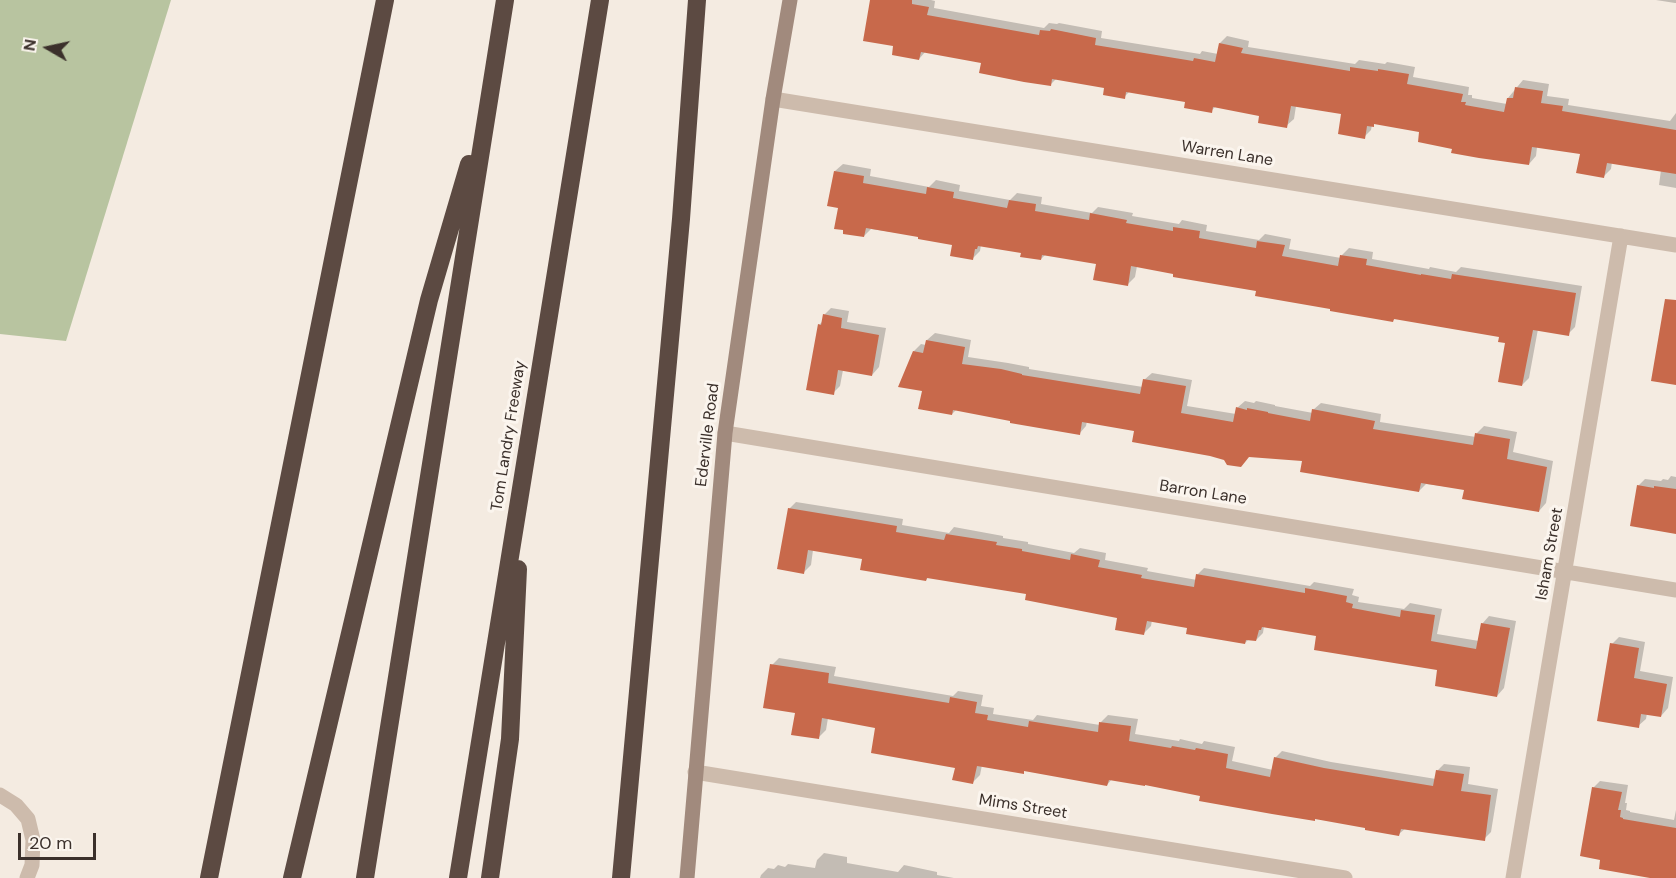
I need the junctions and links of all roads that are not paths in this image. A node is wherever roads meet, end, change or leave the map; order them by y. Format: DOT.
graph roads {
  1 [pos="385,0"];
  2 [pos="505,0"];
  3 [pos="600,0"];
  4 [pos="697,0"];
  5 [pos="790,0"];
  6 [pos="490,91"];
  7 [pos="773,99"];
  8 [pos="1621,236"];
  9 [pos="1676,245"];
  10 [pos="725,433"];
  11 [pos="522,477"];
  12 [pos="1565,571"];
  13 [pos="1676,590"];
  14 [pos="696,772"];
  15 [pos="0,795"];
  16 [pos="27,878"];
  17 [pos="209,878"];
  18 [pos="292,878"];
  19 [pos="365,878"];
  20 [pos="458,878"];
  21 [pos="490,878"];
  22 [pos="621,878"];
  23 [pos="687,878"];
  24 [pos="1345,878"];
  25 [pos="1514,878"];
  1 -- 17 [label="highway"];
  2 -- 6 [label="highway"];
  3 -- 11 [label="highway, Tom Landry Freeway"];
  4 -- 22 [label="highway"];
  5 -- 7 [label="street, Ederville Road"];
  6 -- 18 [label="highway"];
  6 -- 19 [label="highway"];
  7 -- 8 [label="street, Warren Lane"];
  7 -- 10 [label="street, Ederville Road"];
  8 -- 9 [label="street, Warren Lane"];
  8 -- 12 [label="street, Isham Street"];
  10 -- 12 [label="street, Barron Lane"];
  10 -- 14 [label="street, Ederville Road"];
  11 -- 20 [label="highway, Tom Landry Freeway"];
  11 -- 21 [label="highway"];
  12 -- 13 [label="street, Barron Lane"];
  12 -- 25 [label="street, Isham Street"];
  14 -- 23 [label="street, Ederville Road"];
  14 -- 24 [label="street, Mims Street"];
  15 -- 16 [label="street"];
}
